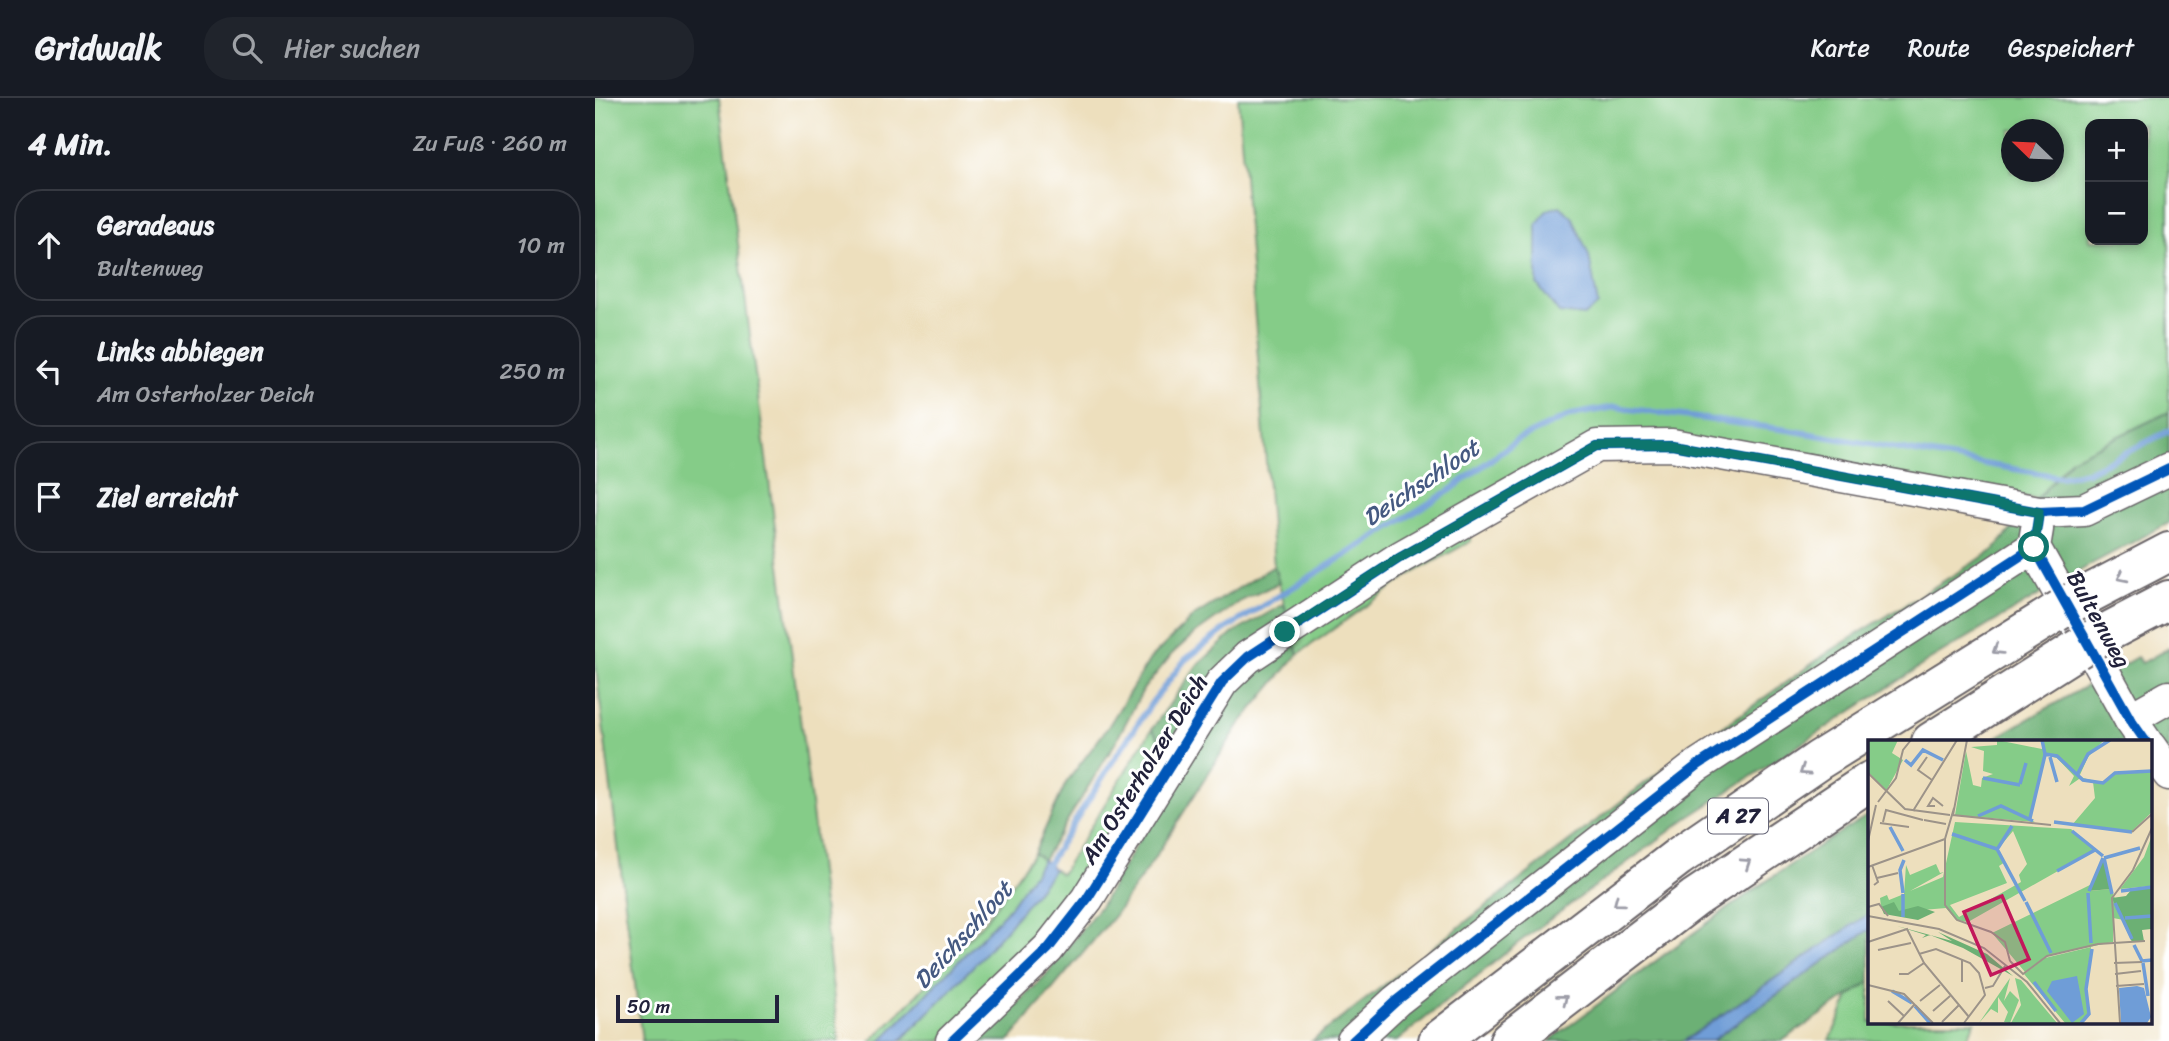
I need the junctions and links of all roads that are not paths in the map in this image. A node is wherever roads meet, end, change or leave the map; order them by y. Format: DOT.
graph roads {
  1 [pos="2169,469"];
  2 [pos="2039,512"];
  3 [pos="2034,547"];
  4 [pos="2169,552"];
  5 [pos="2169,600"];
  6 [pos="2169,697"];
  7 [pos="2138,730"];
  8 [pos="1934,740"];
  9 [pos="2151,748"];
  10 [pos="2169,774"];
  11 [pos="1868,782"];
  12 [pos="952,1041"];
  13 [pos="1353,1041"];
  14 [pos="1438,1041"];
  15 [pos="1509,1041"];
  1 -- 2 [label="street, Am Osterholzer Deich"];
  2 -- 3 [label="street"];
  2 -- 12 [label="street, Am Osterholzer Deich"];
  3 -- 7 [label="street, Bultenweg"];
  3 -- 13 [label="street"];
  4 -- 14 [label="highway, A 27, one-way"];
  5 -- 8 [label="highway"];
  6 -- 7 [label="street"];
  9 -- 10 [label="street"];
  15 -- 11 [label="highway, A 27, one-way"];
}
